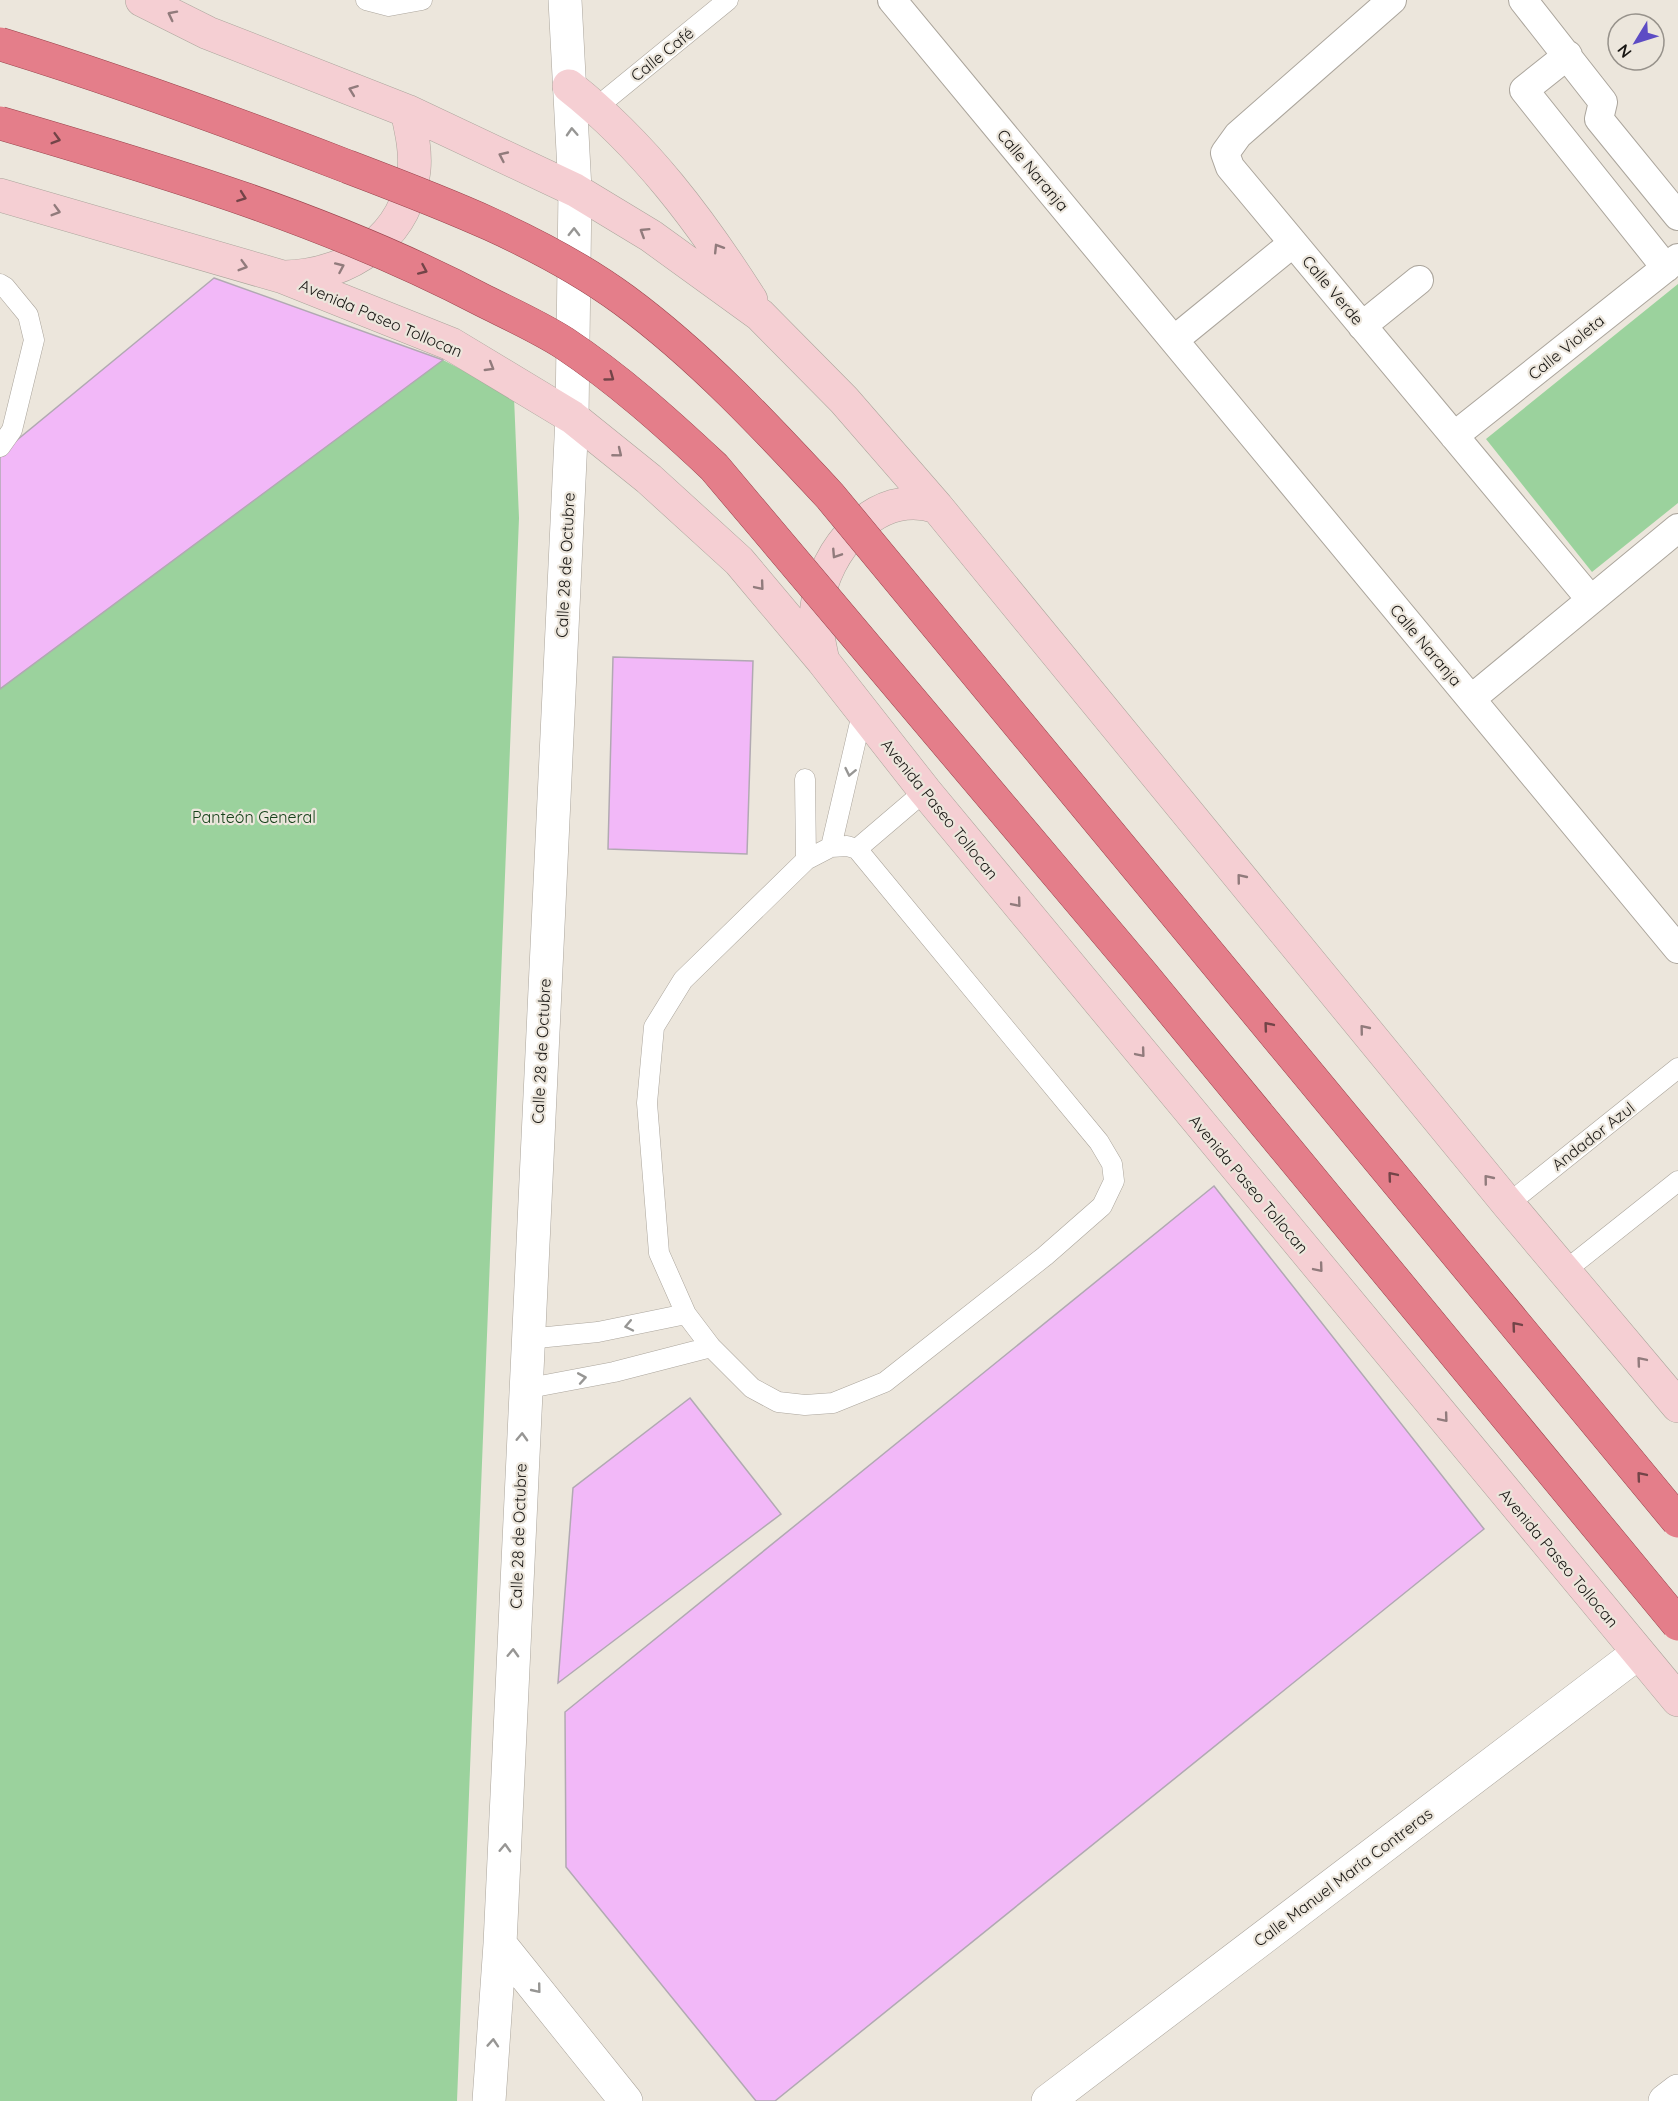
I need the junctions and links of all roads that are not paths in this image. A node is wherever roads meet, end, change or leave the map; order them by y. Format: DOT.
graph roads {
  1 [pos="142,0"];
  2 [pos="366,0"];
  3 [pos="423,0"];
  4 [pos="728,0"];
  5 [pos="892,0"];
  6 [pos="1392,0"];
  7 [pos="1523,0"];
  8 [pos="568,2"];
  9 [pos="0,44"];
  10 [pos="1568,55"];
  11 [pos="569,86"];
  12 [pos="597,107"];
  13 [pos="407,111"];
  14 [pos="0,123"];
  15 [pos="575,190"];
  16 [pos="0,195"];
  17 [pos="1678,216"];
  18 [pos="1293,243"];
  19 [pos="1672,263"];
  20 [pos="283,278"];
  21 [pos="1419,280"];
  22 [pos="0,284"];
  23 [pos="760,315"];
  24 [pos="1362,326"];
  25 [pos="1174,340"];
  26 [pos="572,417"];
  27 [pos="1454,436"];
  28 [pos="0,447"];
  29 [pos="937,507"];
  30 [pos="1678,528"];
  31 [pos="1591,600"];
  32 [pos="823,661"];
  33 [pos="1471,699"];
  34 [pos="862,714"];
  35 [pos="805,779"];
  36 [pos="925,791"];
  37 [pos="831,847"];
  38 [pos="857,849"];
  39 [pos="806,860"];
  40 [pos="1678,949"];
  41 [pos="1678,1068"];
  42 [pos="1678,1180"];
  43 [pos="1508,1204"];
  44 [pos="1566,1270"];
  45 [pos="686,1314"];
  46 [pos="527,1339"];
  47 [pos="711,1347"];
  48 [pos="524,1389"];
  49 [pos="1678,1406"];
  50 [pos="1678,1521"];
  51 [pos="1678,1624"];
  52 [pos="1638,1653"];
  53 [pos="1678,1700"];
  54 [pos="500,1944"];
  55 [pos="1678,2091"];
  56 [pos="489,2101"];
  57 [pos="626,2101"];
  58 [pos="1048,2101"];
  59 [pos="1665,2101"];
  13 -- 1 [label="main road, one-way"];
  2 -- 3 [label="lane"];
  4 -- 12 [label="lane, Calle Café"];
  5 -- 25 [label="street, Calle Naranja"];
  6 -- 18 [label="street, Calle Verde"];
  7 -- 10 [label="street"];
  8 -- 11 [label="street, Calle 28 de Octubre"];
  50 -- 9 [label="highway, one-way, bridge"];
  10 -- 17 [label="street"];
  10 -- 19 [label="street"];
  11 -- 12 [label="main road"];
  15 -- 11 [label="street, Calle 28 de Octubre, one-way"];
  23 -- 12 [label="main road, one-way"];
  15 -- 13 [label="main road, one-way"];
  20 -- 13 [label="main road, one-way"];
  14 -- 51 [label="highway, one-way, bridge"];
  23 -- 15 [label="main road, one-way"];
  26 -- 15 [label="street, Calle 28 de Octubre, one-way"];
  16 -- 20 [label="main road, Avenida Paseo Tollocan, one-way"];
  18 -- 24 [label="street, Calle Verde"];
  18 -- 25 [label="street"];
  19 -- 27 [label="street, Calle Violeta"];
  20 -- 26 [label="main road, Avenida Paseo Tollocan, one-way"];
  21 -- 24 [label="street"];
  22 -- 28 [label="lane"];
  23 -- 29 [label="main road"];
  24 -- 27 [label="street, Calle Verde"];
  25 -- 33 [label="street, Calle Naranja"];
  26 -- 32 [label="main road, Avenida Paseo Tollocan, one-way"];
  26 -- 46 [label="street, Calle 28 de Octubre"];
  27 -- 31 [label="street, Calle Verde"];
  29 -- 32 [label="main road, one-way"];
  43 -- 29 [label="main road, one-way"];
  30 -- 31 [label="street"];
  31 -- 33 [label="street"];
  32 -- 34 [label="main road, Avenida Paseo Tollocan"];
  33 -- 40 [label="street, Calle Naranja"];
  34 -- 36 [label="main road, Avenida Paseo Tollocan"];
  34 -- 37 [label="lane, one-way"];
  35 -- 39 [label="lane"];
  36 -- 38 [label="lane"];
  36 -- 52 [label="main road, Avenida Paseo Tollocan, one-way"];
  37 -- 38 [label="lane"];
  37 -- 39 [label="lane"];
  38 -- 47 [label="lane"];
  39 -- 45 [label="lane"];
  41 -- 43 [label="lane, Andador Azul"];
  42 -- 44 [label="lane"];
  43 -- 44 [label="main road"];
  49 -- 44 [label="main road, one-way"];
  45 -- 46 [label="lane, one-way"];
  45 -- 47 [label="lane"];
  46 -- 48 [label="street, Calle 28 de Octubre"];
  48 -- 47 [label="lane, one-way"];
  54 -- 48 [label="street, Calle 28 de Octubre, one-way"];
  52 -- 53 [label="main road, Avenida Paseo Tollocan"];
  52 -- 58 [label="street, Calle Manuel María Contreras"];
  56 -- 54 [label="street, Calle 28 de Octubre, one-way"];
  54 -- 57 [label="street, one-way"];
  55 -- 59 [label="street"];
}
